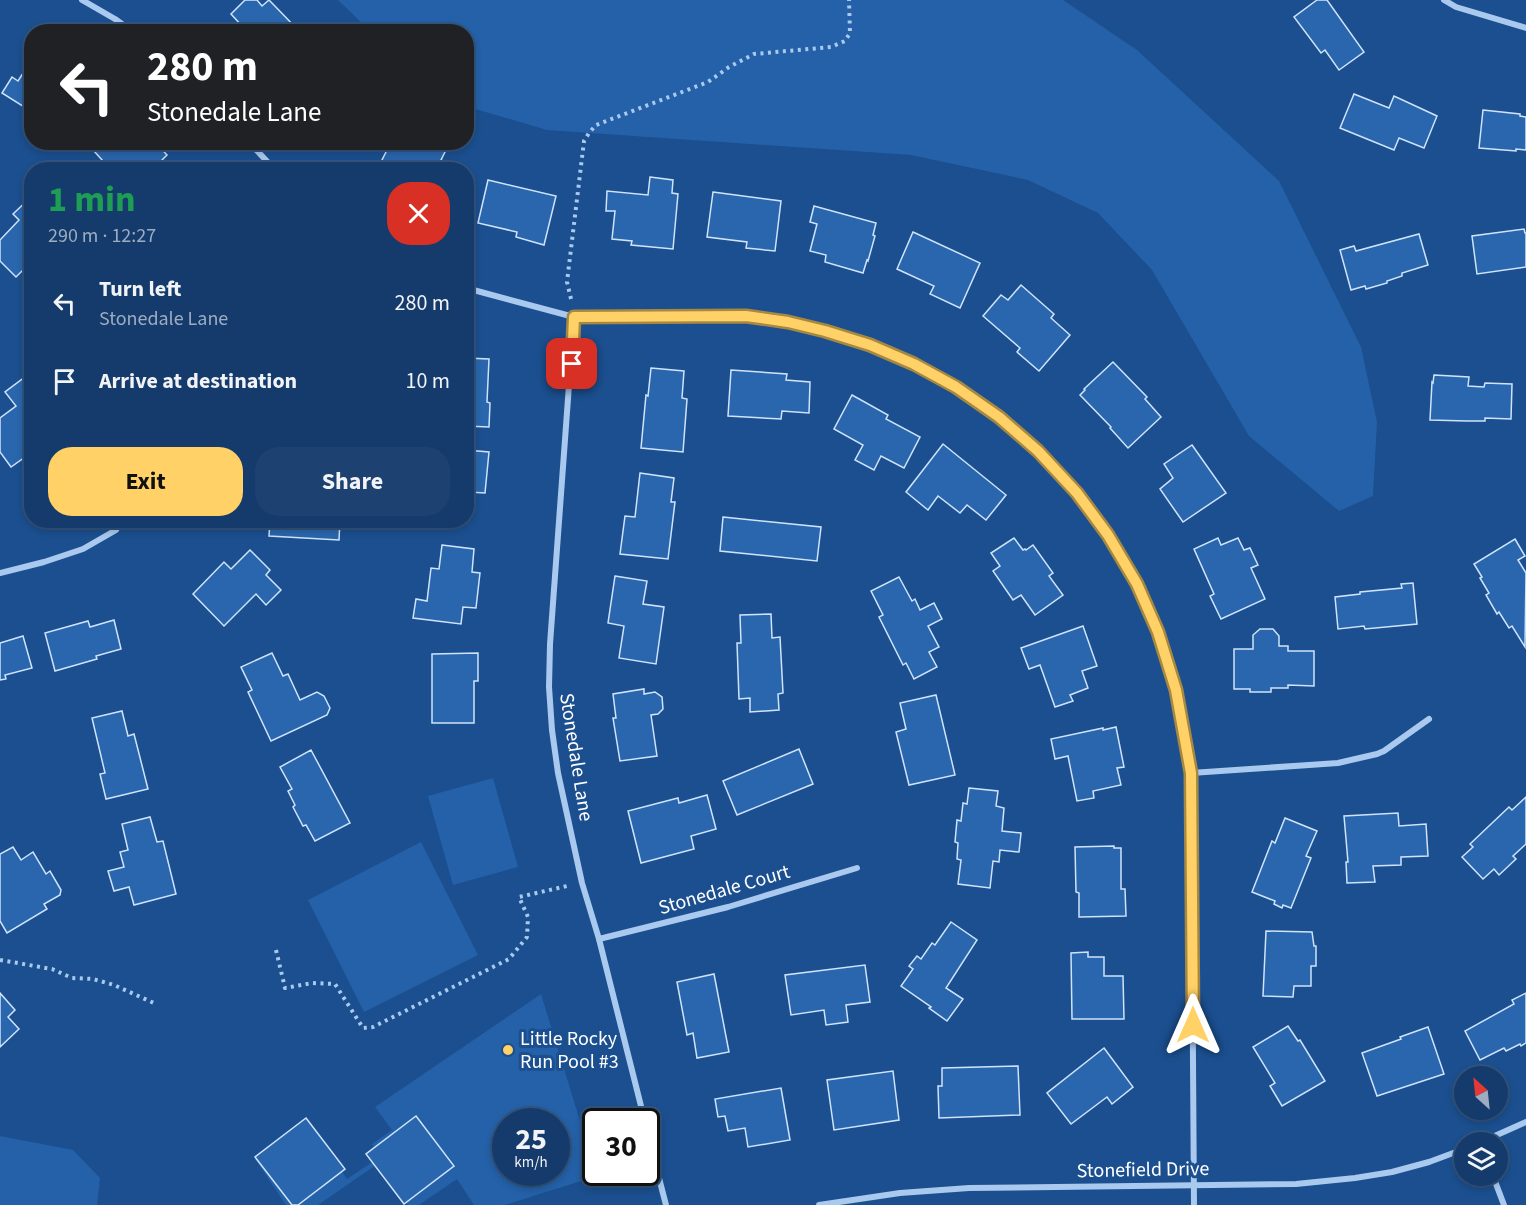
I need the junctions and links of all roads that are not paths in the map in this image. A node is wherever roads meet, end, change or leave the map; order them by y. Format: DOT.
graph roads {
  1 [pos="82,0"];
  2 [pos="1444,0"];
  3 [pos="122,24"];
  4 [pos="1526,28"];
  5 [pos="256,150"];
  6 [pos="268,162"];
  7 [pos="474,290"];
  8 [pos="574,317"];
  9 [pos="116,530"];
  10 [pos="0,573"];
  11 [pos="1429,719"];
  12 [pos="1191,773"];
  13 [pos="857,868"];
  14 [pos="599,939"];
  15 [pos="641,1108"];
  16 [pos="1526,1122"];
  17 [pos="1505,1132"];
  18 [pos="1454,1153"];
  19 [pos="660,1182"];
  20 [pos="1194,1185"];
  21 [pos="1497,1186"];
  22 [pos="666,1205"];
  23 [pos="819,1205"];
  24 [pos="1194,1205"];
  25 [pos="1504,1205"];
  1 -- 3 [label="street"];
  2 -- 4 [label="street"];
  5 -- 6 [label="street"];
  7 -- 8 [label="street"];
  8 -- 12 [label="street"];
  8 -- 14 [label="street, Stonedale Lane"];
  9 -- 10 [label="street"];
  11 -- 12 [label="street"];
  12 -- 20 [label="street"];
  13 -- 14 [label="street, Stonedale Court"];
  14 -- 15 [label="street, Stonedale Lane"];
  16 -- 17 [label="street"];
  18 -- 20 [label="street, Stonefield Drive"];
  19 -- 22 [label="street"];
  20 -- 23 [label="street, Stonefield Drive"];
  20 -- 24 [label="street"];
  21 -- 25 [label="street"];
}
